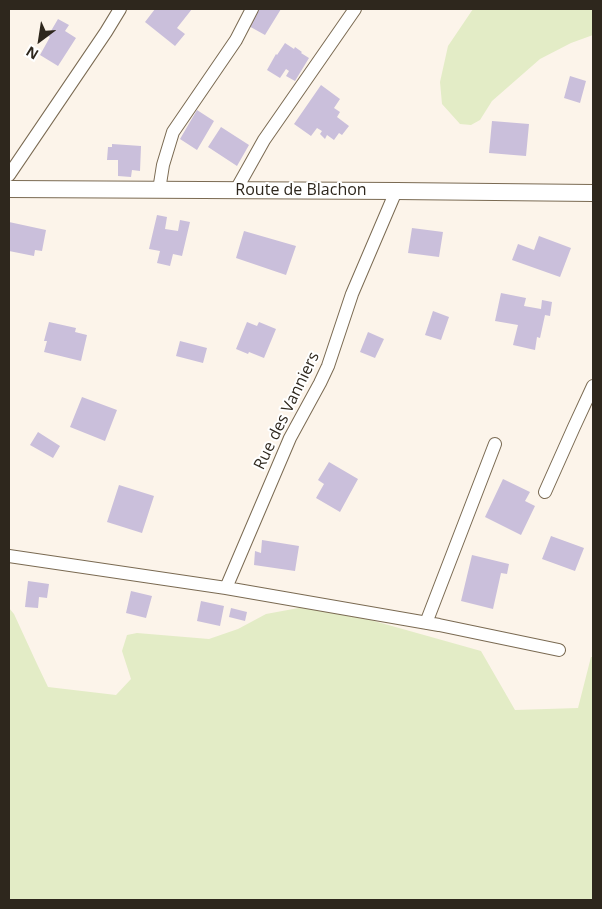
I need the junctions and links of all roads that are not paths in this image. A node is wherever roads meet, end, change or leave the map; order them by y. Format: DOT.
graph roads {
  1 [pos="120,9"];
  2 [pos="252,9"];
  3 [pos="355,9"];
  4 [pos="9,175"];
  5 [pos="9,189"];
  6 [pos="159,190"];
  7 [pos="236,190"];
  8 [pos="396,191"];
  9 [pos="593,193"];
  10 [pos="593,386"];
  11 [pos="495,444"];
  12 [pos="545,492"];
  13 [pos="9,556"];
  14 [pos="226,588"];
  15 [pos="426,623"];
  16 [pos="559,650"];
  1 -- 4 [label="street"];
  2 -- 6 [label="street"];
  3 -- 7 [label="street"];
  5 -- 6 [label="street, Route de Blachon"];
  6 -- 7 [label="street, Route de Blachon"];
  7 -- 8 [label="street, Route de Blachon"];
  8 -- 9 [label="street, Route de Blachon"];
  8 -- 14 [label="street, Rue des Vanniers"];
  10 -- 12 [label="street"];
  11 -- 15 [label="street"];
  13 -- 14 [label="street"];
  14 -- 15 [label="street"];
  15 -- 16 [label="street"];
}
